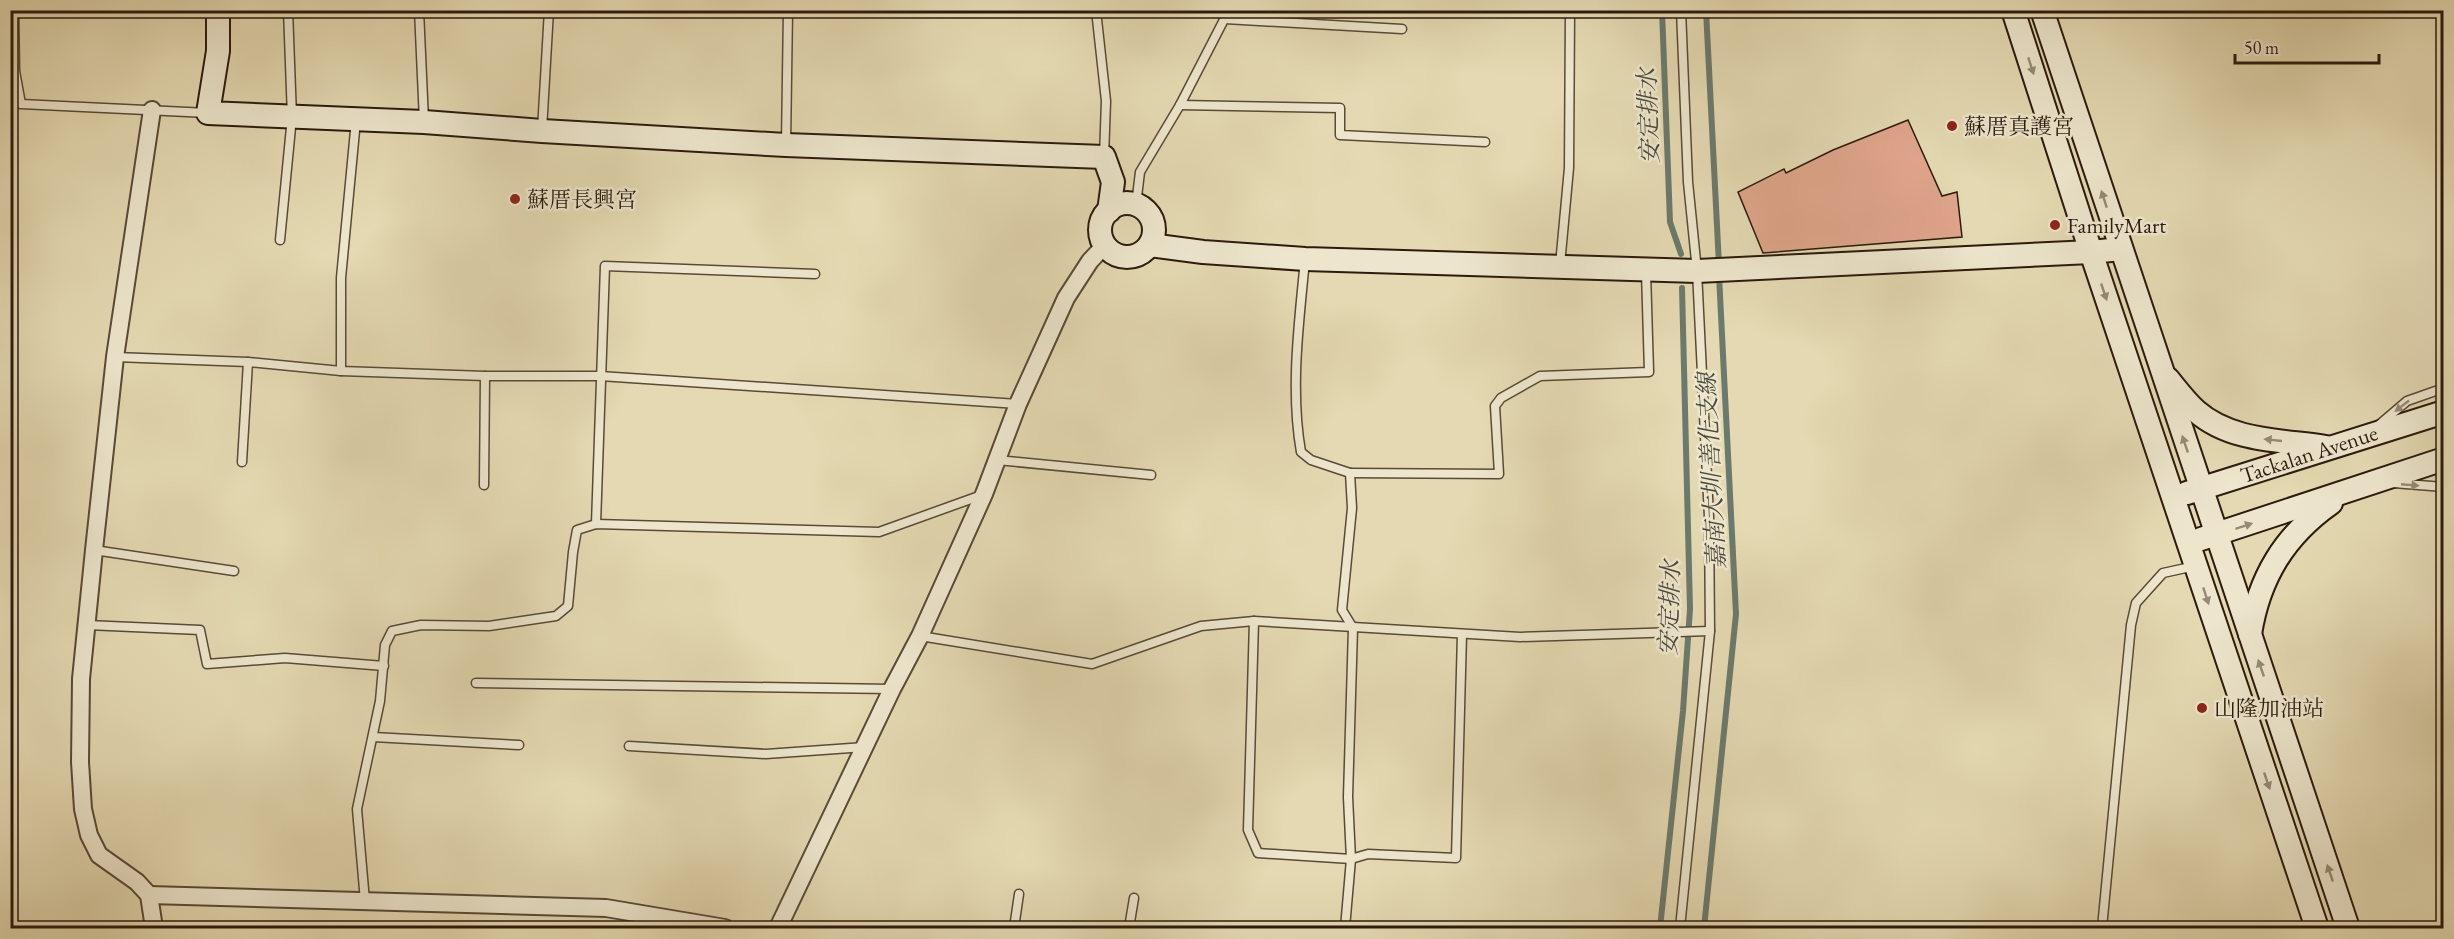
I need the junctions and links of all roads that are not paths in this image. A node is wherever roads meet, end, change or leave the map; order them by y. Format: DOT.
graph roads {
  1 [pos="14,10"];
  2 [pos="218,10"];
  3 [pos="288,10"];
  4 [pos="419,10"];
  5 [pos="549,10"];
  6 [pos="788,10"];
  7 [pos="1096,10"];
  8 [pos="1570,10"];
  9 [pos="1681,10"];
  10 [pos="2013,10"];
  11 [pos="2042,10"];
  12 [pos="1227,15"];
  13 [pos="1402,29"];
  14 [pos="1180,105"];
  15 [pos="152,110"];
  16 [pos="208,114"];
  17 [pos="292,117"];
  18 [pos="356,120"];
  19 [pos="424,122"];
  20 [pos="542,131"];
  21 [pos="1485,142"];
  22 [pos="786,145"];
  23 [pos="1104,157"];
  24 [pos="1136,205"];
  25 [pos="1109,211"];
  26 [pos="280,240"];
  27 [pos="1105,244"];
  28 [pos="1149,245"];
  29 [pos="2121,249"];
  30 [pos="2091,252"];
  31 [pos="1305,259"];
  32 [pos="1560,266"];
  33 [pos="1646,268"];
  34 [pos="1701,271"];
  35 [pos="815,274"];
  36 [pos="116,357"];
  37 [pos="248,362"];
  38 [pos="341,371"];
  39 [pos="2161,371"];
  40 [pos="485,376"];
  41 [pos="600,376"];
  42 [pos="2444,388"];
  43 [pos="1018,404"];
  44 [pos="2444,412"];
  45 [pos="2367,436"];
  46 [pos="2331,448"];
  47 [pos="2444,459"];
  48 [pos="997,460"];
  49 [pos="242,462"];
  50 [pos="1350,473"];
  51 [pos="1151,475"];
  52 [pos="2377,482"];
  53 [pos="484,485"];
  54 [pos="2444,487"];
  55 [pos="2200,488"];
  56 [pos="2347,492"];
  57 [pos="984,494"];
  58 [pos="2174,497"];
  59 [pos="596,524"];
  60 [pos="2216,535"];
  61 [pos="2188,542"];
  62 [pos="94,550"];
  63 [pos="2196,566"];
  64 [pos="234,571"];
  65 [pos="1254,621"];
  66 [pos="87,625"];
  67 [pos="1353,628"];
  68 [pos="1710,631"];
  69 [pos="1462,634"];
  70 [pos="920,636"];
  71 [pos="2250,636"];
  72 [pos="384,666"];
  73 [pos="476,683"];
  74 [pos="892,689"];
  75 [pos="373,737"];
  76 [pos="519,745"];
  77 [pos="629,746"];
  78 [pos="866,747"];
  79 [pos="1351,859"];
  80 [pos="1019,894"];
  81 [pos="149,895"];
  82 [pos="1134,898"];
  83 [pos="365,901"];
  84 [pos="154,928"];
  85 [pos="725,928"];
  86 [pos="778,928"];
  87 [pos="1014,928"];
  88 [pos="1129,928"];
  89 [pos="1345,928"];
  90 [pos="1680,928"];
  91 [pos="2102,928"];
  92 [pos="2317,928"];
  93 [pos="2348,928"];
  1 -- 15 [label="lane"];
  2 -- 16 [label="street"];
  3 -- 17 [label="lane"];
  4 -- 19 [label="lane"];
  5 -- 20 [label="lane"];
  6 -- 22 [label="lane"];
  7 -- 23 [label="lane"];
  8 -- 32 [label="lane"];
  9 -- 34 [label="lane"];
  10 -- 30 [label="street, one-way"];
  29 -- 11 [label="street, one-way"];
  12 -- 13 [label="lane"];
  12 -- 14 [label="lane"];
  14 -- 21 [label="lane"];
  14 -- 24 [label="lane"];
  15 -- 16 [label="lane"];
  15 -- 36 [label="street"];
  16 -- 17 [label="street"];
  17 -- 18 [label="street"];
  17 -- 26 [label="lane"];
  18 -- 19 [label="street"];
  18 -- 38 [label="lane"];
  19 -- 20 [label="street"];
  20 -- 22 [label="street"];
  22 -- 23 [label="street"];
  23 -- 25 [label="street"];
  24 -- 25 [label="street"];
  24 -- 28 [label="street"];
  25 -- 27 [label="street"];
  27 -- 28 [label="street"];
  27 -- 43 [label="street"];
  28 -- 31 [label="street"];
  29 -- 30 [label="street"];
  29 -- 39 [label="street"];
  30 -- 34 [label="street"];
  30 -- 58 [label="street, one-way"];
  31 -- 32 [label="street"];
  31 -- 50 [label="lane"];
  32 -- 33 [label="street"];
  33 -- 34 [label="street"];
  33 -- 50 [label="lane"];
  34 -- 68 [label="lane"];
  35 -- 41 [label="lane"];
  36 -- 37 [label="lane"];
  36 -- 62 [label="street"];
  37 -- 38 [label="lane"];
  37 -- 49 [label="lane"];
  38 -- 40 [label="lane"];
  46 -- 39 [label="street, one-way"];
  55 -- 39 [label="street, one-way"];
  40 -- 41 [label="lane"];
  40 -- 53 [label="lane"];
  41 -- 43 [label="lane"];
  41 -- 59 [label="lane"];
  42 -- 45 [label="lane, one-way"];
  43 -- 48 [label="street"];
  44 -- 45 [label="street, Tackalan Avenue"];
  45 -- 46 [label="street, Tackalan Avenue"];
  46 -- 55 [label="street, Tackalan Avenue"];
  47 -- 52 [label="street"];
  48 -- 51 [label="lane"];
  48 -- 57 [label="street"];
  50 -- 67 [label="lane"];
  52 -- 54 [label="lane, one-way"];
  52 -- 56 [label="street"];
  55 -- 58 [label="street, Tackalan Avenue"];
  55 -- 60 [label="street"];
  60 -- 56 [label="street, one-way"];
  56 -- 71 [label="street"];
  57 -- 59 [label="lane"];
  57 -- 70 [label="street"];
  58 -- 61 [label="street"];
  59 -- 72 [label="lane"];
  60 -- 61 [label="street"];
  60 -- 71 [label="street"];
  61 -- 63 [label="street"];
  62 -- 64 [label="lane"];
  62 -- 66 [label="street"];
  63 -- 91 [label="lane"];
  63 -- 92 [label="street, one-way"];
  65 -- 67 [label="lane"];
  65 -- 70 [label="lane"];
  65 -- 79 [label="lane"];
  66 -- 72 [label="lane"];
  66 -- 81 [label="street"];
  67 -- 69 [label="lane"];
  67 -- 79 [label="lane"];
  68 -- 69 [label="lane"];
  68 -- 90 [label="lane"];
  69 -- 79 [label="lane"];
  70 -- 74 [label="street"];
  93 -- 71 [label="street, one-way"];
  72 -- 75 [label="lane"];
  73 -- 74 [label="lane"];
  74 -- 78 [label="street"];
  75 -- 76 [label="lane"];
  75 -- 83 [label="lane"];
  77 -- 78 [label="lane"];
  78 -- 86 [label="street"];
  79 -- 89 [label="lane"];
  80 -- 87 [label="lane"];
  81 -- 83 [label="street"];
  81 -- 84 [label="street"];
  82 -- 88 [label="lane"];
  83 -- 85 [label="street"];
}
